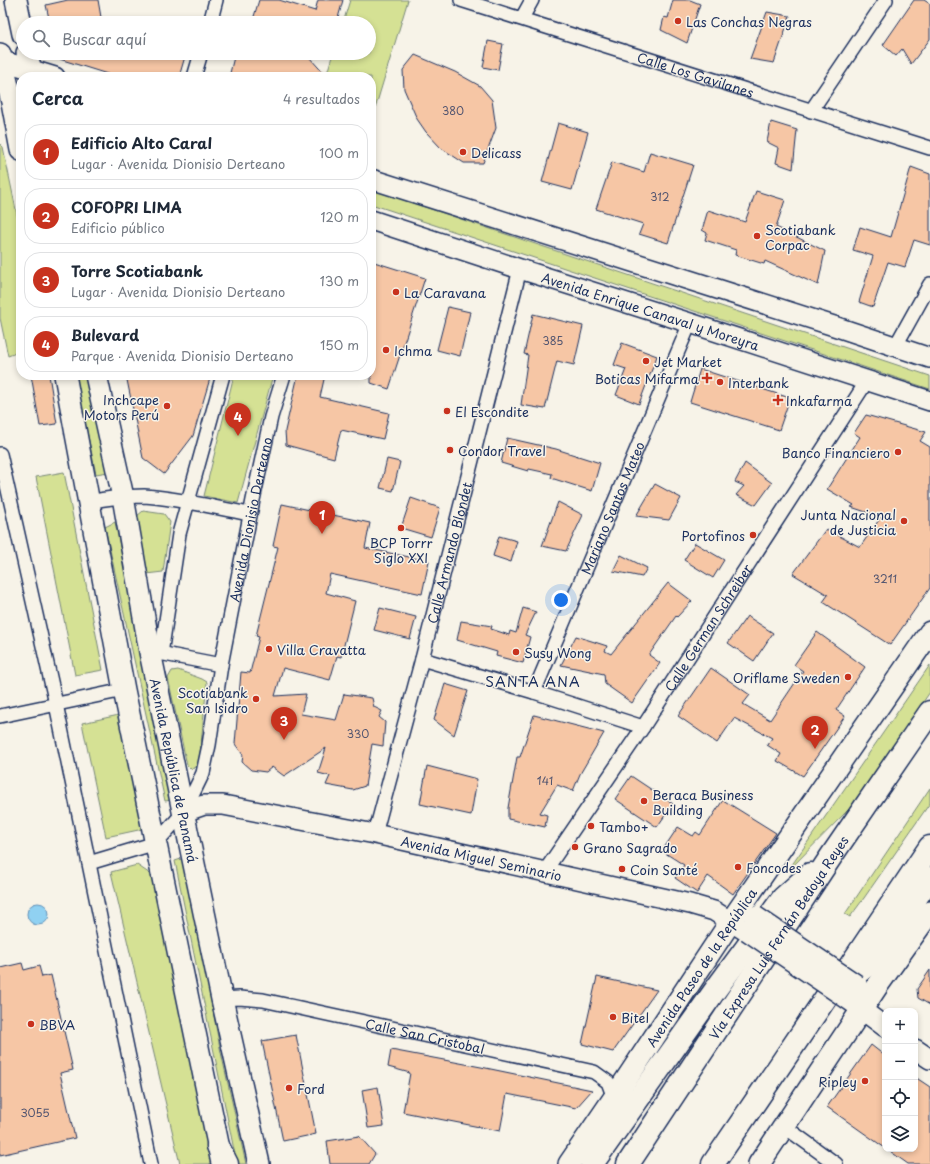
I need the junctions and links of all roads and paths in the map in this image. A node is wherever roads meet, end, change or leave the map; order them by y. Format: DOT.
graph roads {
  1 [pos="16,0"];
  2 [pos="216,0"];
  3 [pos="461,0"];
  4 [pos="532,0"];
  5 [pos="886,0"];
  6 [pos="19,16"];
  7 [pos="212,16"];
  8 [pos="522,18"];
  9 [pos="0,58"];
  10 [pos="199,60"];
  11 [pos="30,66"];
  12 [pos="44,72"];
  13 [pos="195,72"];
  14 [pos="11,102"];
  15 [pos="811,111"];
  16 [pos="16,126"];
  17 [pos="930,148"];
  18 [pos="376,181"];
  19 [pos="376,222"];
  20 [pos="520,269"];
  21 [pos="930,284"];
  22 [pos="690,323"];
  23 [pos="895,347"];
  24 [pos="930,358"];
  25 [pos="66,380"];
  26 [pos="97,380"];
  27 [pos="222,380"];
  28 [pos="282,380"];
  29 [pos="867,381"];
  30 [pos="930,401"];
  31 [pos="0,454"];
  32 [pos="123,497"];
  33 [pos="89,502"];
  34 [pos="187,502"];
  35 [pos="250,514"];
  36 [pos="930,632"];
  37 [pos="156,653"];
  38 [pos="422,659"];
  39 [pos="221,665"];
  40 [pos="124,690"];
  41 [pos="534,692"];
  42 [pos="56,704"];
  43 [pos="930,712"];
  44 [pos="0,716"];
  45 [pos="643,726"];
  46 [pos="184,812"];
  47 [pos="375,834"];
  48 [pos="156,844"];
  49 [pos="930,847"];
  50 [pos="832,855"];
  51 [pos="89,863"];
  52 [pos="545,871"];
  53 [pos="930,878"];
  54 [pos="930,912"];
  55 [pos="744,923"];
  56 [pos="827,996"];
  57 [pos="222,999"];
  58 [pos="857,1000"];
  59 [pos="882,1024"];
  60 [pos="918,1050"];
  61 [pos="930,1060"];
  62 [pos="614,1098"];
  63 [pos="748,1113"];
  64 [pos="785,1127"];
  65 [pos="222,1158"];
  66 [pos="151,1164"];
  67 [pos="259,1164"];
  68 [pos="569,1164"];
  69 [pos="592,1164"];
  70 [pos="628,1164"];
  71 [pos="713,1164"];
  72 [pos="727,1164"];
  73 [pos="759,1164"];
  74 [pos="836,1164"];
  1 -- 6 [label="main road"];
  2 -- 7 [label="street"];
  3 -- 8 [label="street, Calle Los Gavilanes"];
  4 -- 8 [label="street"];
  5 -- 15 [label="street"];
  8 -- 15 [label="street, Calle Los Gavilanes"];
  9 -- 11 [label="street"];
  9 -- 14 [label="main road"];
  10 -- 13 [label="street"];
  11 -- 12 [label="street"];
  14 -- 16 [label="main road"];
  15 -- 17 [label="street, Calle Los Gavilanes"];
  18 -- 23 [label="street"];
  19 -- 20 [label="street, Avenida Enrique Canaval y Moreyra"];
  20 -- 22 [label="street, Avenida Enrique Canaval y Moreyra"];
  20 -- 38 [label="street, Calle Armando Blondet"];
  21 -- 23 [label="street"];
  22 -- 29 [label="street, Avenida Enrique Canaval y Moreyra"];
  22 -- 41 [label="street, Mariano Santos Mateo"];
  23 -- 24 [label="street"];
  25 -- 33 [label="main road"];
  26 -- 32 [label="main road, Avenida República de Panamá"];
  27 -- 34 [label="street"];
  28 -- 35 [label="street, Avenida Dionisio Derteano"];
  29 -- 30 [label="street, Avenida Enrique Canaval y Moreyra"];
  29 -- 45 [label="street, Calle German Schreiber"];
  31 -- 42 [label="street"];
  32 -- 33 [label="street"];
  32 -- 34 [label="street"];
  32 -- 37 [label="main road, Avenida República de Panamá"];
  33 -- 40 [label="main road"];
  34 -- 35 [label="street"];
  34 -- 37 [label="street"];
  35 -- 39 [label="street, Avenida Dionisio Derteano"];
  36 -- 55 [label="main road, Avenida Paseo de la República"];
  37 -- 39 [label="street"];
  37 -- 46 [label="main road, Avenida República de Panamá"];
  38 -- 41 [label="street"];
  38 -- 47 [label="street, Calle Armando Blondet"];
  39 -- 46 [label="street, Avenida Dionisio Derteano"];
  40 -- 42 [label="street"];
  40 -- 48 [label="main road"];
  41 -- 45 [label="street"];
  42 -- 44 [label="street"];
  42 -- 51 [label="street"];
  43 -- 50 [label="highway, Vía Expresa Luis Fernán Bedoya Reyes"];
  45 -- 52 [label="street, Calle German Schreiber"];
  46 -- 47 [label="street, Avenida Miguel Seminario"];
  46 -- 48 [label="street, Avenida Miguel Seminario"];
  46 -- 57 [label="main road, Avenida República de Panamá"];
  47 -- 52 [label="street, Avenida Miguel Seminario"];
  48 -- 51 [label="street"];
  48 -- 65 [label="main road"];
  49 -- 56 [label="highway"];
  50 -- 69 [label="highway"];
  50 -- 70 [label="highway, Vía Expresa Luis Fernán Bedoya Reyes"];
  51 -- 66 [label="street"];
  52 -- 55 [label="street, Avenida Miguel Seminario"];
  53 -- 56 [label="highway"];
  54 -- 58 [label="main road"];
  55 -- 58 [label="main road, bridge"];
  55 -- 62 [label="main road, Avenida Paseo de la República"];
  56 -- 63 [label="highway"];
  57 -- 62 [label="street, Calle San Cristobal"];
  57 -- 67 [label="main road, Avenida República de Panamá"];
  58 -- 59 [label="street"];
  58 -- 64 [label="main road"];
  60 -- 61 [label="street"];
  62 -- 68 [label="main road, Avenida Paseo de la República"];
  63 -- 71 [label="highway"];
  63 -- 72 [label="highway"];
  64 -- 73 [label="main road"];
  64 -- 74 [label="street"];
}
